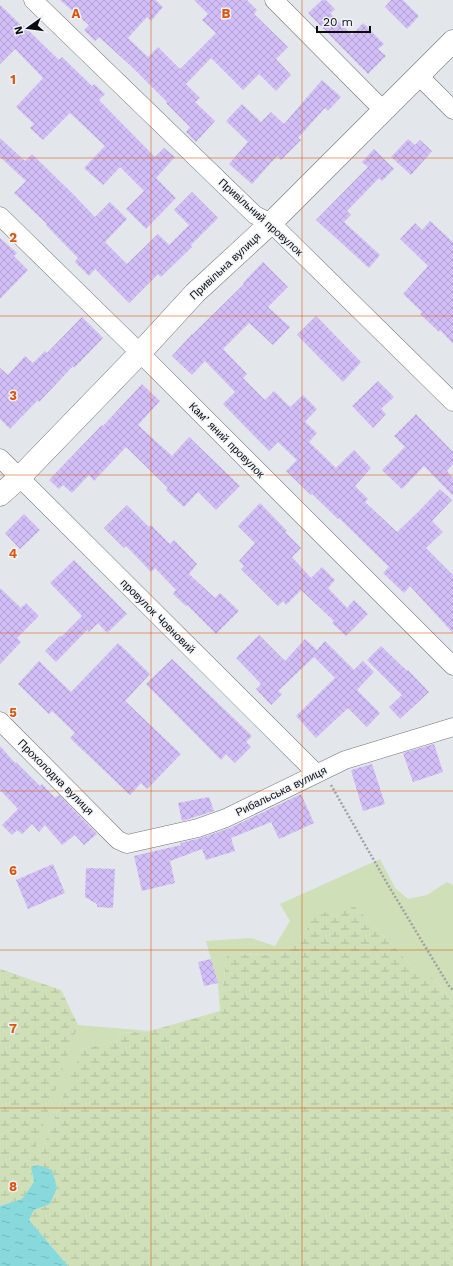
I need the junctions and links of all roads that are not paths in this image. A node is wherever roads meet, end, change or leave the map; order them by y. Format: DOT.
graph roads {
  1 [pos="33,0"];
  2 [pos="274,0"];
  3 [pos="453,41"];
  4 [pos="419,76"];
  5 [pos="384,110"];
  6 [pos="453,110"];
  7 [pos="0,216"];
  8 [pos="271,223"];
  9 [pos="140,353"];
  10 [pos="453,402"];
  11 [pos="0,458"];
  12 [pos="19,478"];
  13 [pos="0,495"];
  14 [pos="453,666"];
  15 [pos="0,721"];
  16 [pos="453,727"];
  17 [pos="319,772"];
  18 [pos="111,833"];
  1 -- 8 [label="street, Привільний провулок"];
  2 -- 5 [label="street"];
  3 -- 4 [label="street, Привільна вулиця"];
  4 -- 5 [label="street, Привільна вулиця"];
  4 -- 6 [label="street"];
  5 -- 8 [label="street, Привільна вулиця"];
  7 -- 9 [label="street, Камʼяний провулок"];
  8 -- 9 [label="street, Привільна вулиця"];
  8 -- 10 [label="street, Привільний провулок"];
  9 -- 12 [label="street, Привільна вулиця"];
  9 -- 14 [label="street, Камʼяний провулок"];
  11 -- 12 [label="street, провулок Човновий"];
  12 -- 13 [label="street, Привільна вулиця"];
  12 -- 17 [label="street, провулок Човновий"];
  15 -- 18 [label="street, Прохолодна вулиця"];
  16 -- 17 [label="street, Рибальська вулиця"];
  17 -- 18 [label="street, Рибальська вулиця"];
}
